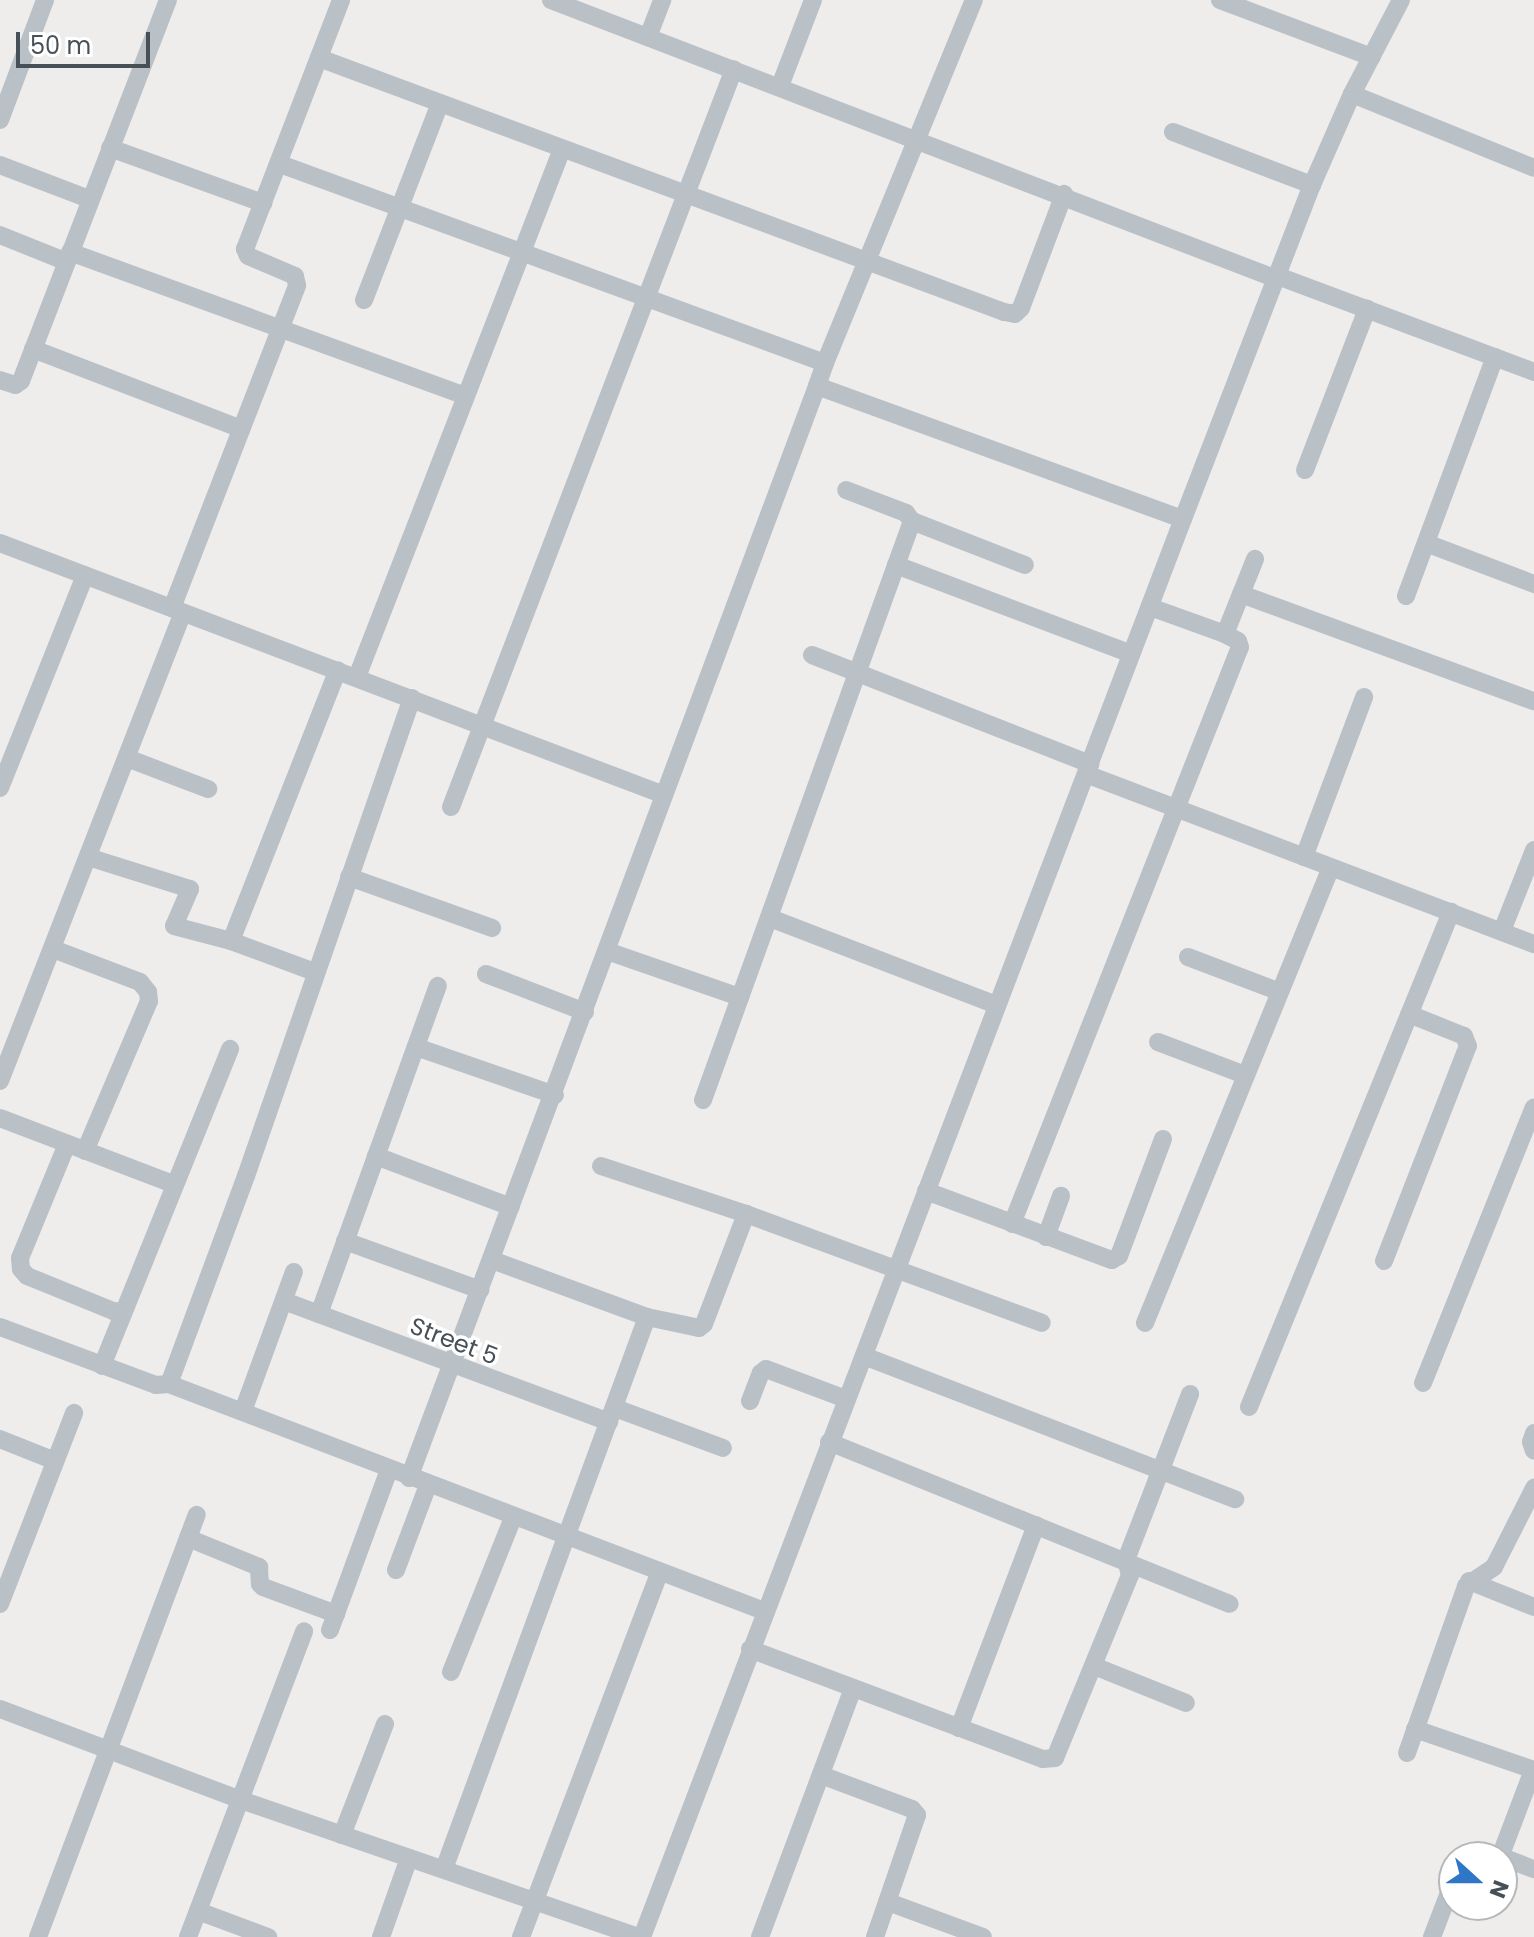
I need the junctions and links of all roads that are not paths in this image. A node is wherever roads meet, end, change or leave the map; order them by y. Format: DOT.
graph roads {
  1 [pos="45,0"];
  2 [pos="168,0"];
  3 [pos="341,0"];
  4 [pos="551,0"];
  5 [pos="662,0"];
  6 [pos="813,0"];
  7 [pos="974,0"];
  8 [pos="1220,0"];
  9 [pos="1401,0"];
  10 [pos="648,37"];
  11 [pos="1372,57"];
  12 [pos="319,58"];
  13 [pos="734,69"];
  14 [pos="780,86"];
  15 [pos="1352,94"];
  16 [pos="440,103"];
  17 [pos="0,120"];
  18 [pos="1173,132"];
  19 [pos="918,140"];
  20 [pos="110,148"];
  21 [pos="562,149"];
  22 [pos="280,164"];
  23 [pos="0,165"];
  24 [pos="1534,168"];
  25 [pos="1312,185"];
  26 [pos="686,194"];
  27 [pos="1064,194"];
  28 [pos="89,199"];
  29 [pos="263,203"];
  30 [pos="399,209"];
  31 [pos="0,235"];
  32 [pos="520,253"];
  33 [pos="68,257"];
  34 [pos="866,261"];
  35 [pos="1275,276"];
  36 [pos="646,298"];
  37 [pos="364,300"];
  38 [pos="1367,309"];
  39 [pos="280,328"];
  40 [pos="33,349"];
  41 [pos="1495,357"];
  42 [pos="825,363"];
  43 [pos="1534,372"];
  44 [pos="0,380"];
  45 [pos="817,386"];
  46 [pos="465,396"];
  47 [pos="241,429"];
  48 [pos="1305,470"];
  49 [pos="846,490"];
  50 [pos="1183,519"];
  51 [pos="912,521"];
  52 [pos="1426,543"];
  53 [pos="1,547"];
  54 [pos="1255,559"];
  55 [pos="896,565"];
  56 [pos="1025,565"];
  57 [pos="85,575"];
  58 [pos="1534,584"];
  59 [pos="1241,594"];
  60 [pos="1406,596"];
  61 [pos="1150,607"];
  62 [pos="178,610"];
  63 [pos="1225,634"];
  64 [pos="1131,654"];
  65 [pos="812,655"];
  66 [pos="338,670"];
  67 [pos="855,674"];
  68 [pos="357,677"];
  69 [pos="1364,697"];
  70 [pos="412,698"];
  71 [pos="1534,701"];
  72 [pos="481,724"];
  73 [pos="127,758"];
  74 [pos="1088,769"];
  75 [pos="0,788"];
  76 [pos="208,789"];
  77 [pos="664,795"];
  78 [pos="451,807"];
  79 [pos="1178,809"];
  80 [pos="1534,850"];
  81 [pos="88,857"];
  82 [pos="1304,857"];
  83 [pos="1331,867"];
  84 [pos="349,877"];
  85 [pos="1451,912"];
  86 [pos="770,918"];
  87 [pos="492,928"];
  88 [pos="1502,931"];
  89 [pos="231,941"];
  90 [pos="1534,944"];
  91 [pos="53,949"];
  92 [pos="607,951"];
  93 [pos="1188,957"];
  94 [pos="315,972"];
  95 [pos="486,974"];
  96 [pos="438,986"];
  97 [pos="1280,992"];
  98 [pos="740,997"];
  99 [pos="997,1005"];
  100 [pos="585,1012"];
  101 [pos="1409,1014"];
  102 [pos="1158,1042"];
  103 [pos="416,1047"];
  104 [pos="230,1049"];
  105 [pos="1245,1075"];
  106 [pos="0,1081"];
  107 [pos="555,1095"];
  108 [pos="703,1100"];
  109 [pos="1534,1107"];
  110 [pos="0,1120"];
  111 [pos="1163,1139"];
  112 [pos="67,1144"];
  113 [pos="85,1151"];
  114 [pos="376,1156"];
  115 [pos="601,1166"];
  116 [pos="175,1185"];
  117 [pos="926,1191"];
  118 [pos="1061,1196"];
  119 [pos="511,1207"];
  120 [pos="746,1214"];
  121 [pos="1012,1224"];
  122 [pos="1046,1237"];
  123 [pos="345,1241"];
  124 [pos="492,1260"];
  125 [pos="1384,1261"];
  126 [pos="896,1269"];
  127 [pos="294,1272"];
  128 [pos="480,1290"];
  129 [pos="284,1301"];
  130 [pos="123,1312"];
  131 [pos="319,1314"];
  132 [pos="647,1317"];
  133 [pos="1042,1323"];
  134 [pos="1145,1323"];
  135 [pos="0,1327"];
  136 [pos="864,1356"];
  137 [pos="102,1366"];
  138 [pos="451,1366"];
  139 [pos="1423,1383"];
  140 [pos="169,1384"];
  141 [pos="1190,1394"];
  142 [pos="846,1399"];
  143 [pos="750,1401"];
  144 [pos="1249,1407"];
  145 [pos="243,1411"];
  146 [pos="74,1413"];
  147 [pos="612,1415"];
  148 [pos="1534,1433"];
  149 [pos="0,1439"];
  150 [pos="829,1442"];
  151 [pos="723,1448"];
  152 [pos="1534,1451"];
  153 [pos="55,1461"];
  154 [pos="389,1470"];
  155 [pos="1162,1470"];
  156 [pos="409,1478"];
  157 [pos="428,1485"];
  158 [pos="1534,1488"];
  159 [pos="1235,1499"];
  160 [pos="197,1515"];
  161 [pos="513,1518"];
  162 [pos="1036,1525"];
  163 [pos="567,1536"];
  164 [pos="188,1538"];
  165 [pos="1126,1560"];
  166 [pos="396,1570"];
  167 [pos="660,1572"];
  168 [pos="1469,1581"];
  169 [pos="0,1604"];
  170 [pos="1230,1604"];
  171 [pos="1534,1607"];
  172 [pos="764,1611"];
  173 [pos="304,1631"];
  174 [pos="750,1649"];
  175 [pos="1094,1666"];
  176 [pos="451,1672"];
  177 [pos="853,1688"];
  178 [pos="1186,1703"];
  179 [pos="0,1709"];
  180 [pos="385,1724"];
  181 [pos="959,1728"];
  182 [pos="1415,1729"];
  183 [pos="109,1750"];
  184 [pos="1407,1753"];
  185 [pos="1534,1770"];
  186 [pos="821,1775"];
  187 [pos="241,1800"];
  188 [pos="342,1835"];
  189 [pos="1507,1841"];
  190 [pos="409,1858"];
  191 [pos="444,1869"];
  192 [pos="534,1901"];
  193 [pos="888,1902"];
  194 [pos="198,1911"];
  195 [pos="38,1937"];
  196 [pos="188,1937"];
  197 [pos="268,1937"];
  198 [pos="381,1937"];
  199 [pos="521,1937"];
  200 [pos="641,1937"];
  201 [pos="760,1937"];
  202 [pos="875,1937"];
  203 [pos="983,1937"];
  1 -- 17 [label="street"];
  2 -- 20 [label="street"];
  3 -- 12 [label="street"];
  4 -- 10 [label="street"];
  5 -- 10 [label="street"];
  6 -- 14 [label="street"];
  7 -- 19 [label="street"];
  8 -- 11 [label="street"];
  9 -- 11 [label="street"];
  10 -- 13 [label="street"];
  11 -- 15 [label="street"];
  12 -- 16 [label="street"];
  12 -- 22 [label="street"];
  13 -- 14 [label="street"];
  13 -- 26 [label="street"];
  14 -- 19 [label="street"];
  15 -- 24 [label="street"];
  15 -- 25 [label="street"];
  16 -- 21 [label="street"];
  16 -- 30 [label="street"];
  18 -- 25 [label="street"];
  19 -- 27 [label="street"];
  19 -- 34 [label="street"];
  20 -- 28 [label="street"];
  20 -- 29 [label="street"];
  21 -- 26 [label="street"];
  21 -- 32 [label="street"];
  22 -- 29 [label="street"];
  22 -- 30 [label="street"];
  23 -- 28 [label="street"];
  25 -- 35 [label="street"];
  26 -- 34 [label="street"];
  26 -- 36 [label="street"];
  27 -- 34 [label="street"];
  27 -- 35 [label="street"];
  28 -- 33 [label="street"];
  29 -- 39 [label="street"];
  30 -- 32 [label="street"];
  30 -- 37 [label="street"];
  31 -- 33 [label="street"];
  32 -- 36 [label="street"];
  32 -- 46 [label="street"];
  33 -- 39 [label="street"];
  33 -- 40 [label="street"];
  34 -- 42 [label="street"];
  35 -- 38 [label="street"];
  35 -- 50 [label="street"];
  36 -- 42 [label="street"];
  36 -- 72 [label="street"];
  38 -- 41 [label="street"];
  38 -- 48 [label="street"];
  39 -- 46 [label="street"];
  39 -- 47 [label="street"];
  40 -- 44 [label="street"];
  40 -- 47 [label="street"];
  41 -- 43 [label="street"];
  41 -- 52 [label="street"];
  42 -- 45 [label="street"];
  45 -- 50 [label="street"];
  45 -- 77 [label="street"];
  46 -- 68 [label="street"];
  47 -- 62 [label="street"];
  49 -- 51 [label="street"];
  50 -- 61 [label="street"];
  51 -- 55 [label="street"];
  51 -- 56 [label="street"];
  52 -- 58 [label="street"];
  52 -- 60 [label="street"];
  53 -- 57 [label="street"];
  54 -- 59 [label="street"];
  55 -- 64 [label="street"];
  55 -- 67 [label="street"];
  57 -- 62 [label="street"];
  57 -- 75 [label="street"];
  59 -- 63 [label="street"];
  59 -- 71 [label="street"];
  61 -- 63 [label="street"];
  61 -- 64 [label="street"];
  62 -- 66 [label="street"];
  62 -- 73 [label="street"];
  63 -- 79 [label="street"];
  64 -- 74 [label="street"];
  65 -- 67 [label="street"];
  66 -- 68 [label="street"];
  66 -- 89 [label="street"];
  67 -- 74 [label="street"];
  67 -- 86 [label="street"];
  68 -- 70 [label="street"];
  69 -- 82 [label="street"];
  70 -- 72 [label="street"];
  70 -- 84 [label="street"];
  72 -- 77 [label="street"];
  72 -- 78 [label="street"];
  73 -- 76 [label="street"];
  73 -- 81 [label="street"];
  74 -- 79 [label="street"];
  74 -- 99 [label="street"];
  77 -- 92 [label="street"];
  79 -- 82 [label="street"];
  79 -- 121 [label="street"];
  80 -- 88 [label="street"];
  81 -- 89 [label="street"];
  81 -- 91 [label="street"];
  82 -- 83 [label="street"];
  83 -- 85 [label="street"];
  83 -- 97 [label="street"];
  84 -- 87 [label="street"];
  84 -- 94 [label="street"];
  85 -- 88 [label="street"];
  85 -- 101 [label="street"];
  86 -- 98 [label="street"];
  86 -- 99 [label="street"];
  88 -- 90 [label="street"];
  89 -- 94 [label="street"];
  91 -- 106 [label="street"];
  91 -- 113 [label="street"];
  92 -- 98 [label="street"];
  92 -- 100 [label="street"];
  93 -- 97 [label="street"];
  94 -- 140 [label="street"];
  95 -- 100 [label="street"];
  96 -- 103 [label="street"];
  97 -- 105 [label="street"];
  98 -- 108 [label="street"];
  99 -- 117 [label="street"];
  100 -- 107 [label="street"];
  101 -- 125 [label="street"];
  101 -- 144 [label="street"];
  102 -- 105 [label="street"];
  103 -- 107 [label="street"];
  103 -- 114 [label="street"];
  104 -- 116 [label="street"];
  105 -- 134 [label="street"];
  107 -- 119 [label="street"];
  109 -- 139 [label="street"];
  110 -- 112 [label="street"];
  111 -- 122 [label="street"];
  112 -- 113 [label="street"];
  112 -- 130 [label="street"];
  113 -- 116 [label="street"];
  114 -- 119 [label="street"];
  114 -- 123 [label="street"];
  115 -- 120 [label="street"];
  116 -- 130 [label="street"];
  117 -- 121 [label="street"];
  117 -- 126 [label="street"];
  118 -- 122 [label="street"];
  119 -- 124 [label="street"];
  120 -- 126 [label="street"];
  120 -- 132 [label="street"];
  121 -- 122 [label="street"];
  123 -- 128 [label="street"];
  123 -- 131 [label="street"];
  124 -- 128 [label="street"];
  124 -- 132 [label="street"];
  126 -- 133 [label="street"];
  126 -- 136 [label="street"];
  127 -- 129 [label="street"];
  128 -- 138 [label="street"];
  129 -- 131 [label="street, Street 5"];
  129 -- 145 [label="street"];
  130 -- 137 [label="street"];
  131 -- 138 [label="street, Street 5"];
  132 -- 147 [label="street"];
  135 -- 137 [label="street"];
  136 -- 142 [label="street"];
  136 -- 155 [label="street"];
  137 -- 140 [label="street"];
  138 -- 147 [label="street, Street 5"];
  138 -- 156 [label="street"];
  140 -- 145 [label="street"];
  141 -- 155 [label="street"];
  142 -- 143 [label="street"];
  142 -- 150 [label="street"];
  145 -- 154 [label="street"];
  146 -- 153 [label="street"];
  147 -- 151 [label="street, Street 5"];
  147 -- 163 [label="street"];
  148 -- 152 [label="street"];
  149 -- 153 [label="street"];
  150 -- 162 [label="street"];
  150 -- 172 [label="street"];
  153 -- 169 [label="street"];
  154 -- 156 [label="street"];
  154 -- 164 [label="street"];
  155 -- 159 [label="street"];
  155 -- 165 [label="street"];
  156 -- 157 [label="street"];
  157 -- 161 [label="street"];
  157 -- 166 [label="street"];
  158 -- 168 [label="street"];
  160 -- 164 [label="street"];
  161 -- 163 [label="street"];
  161 -- 176 [label="street"];
  162 -- 165 [label="street"];
  162 -- 181 [label="street"];
  163 -- 167 [label="street"];
  163 -- 191 [label="street"];
  164 -- 183 [label="street"];
  165 -- 170 [label="street"];
  165 -- 175 [label="street"];
  167 -- 172 [label="street"];
  167 -- 192 [label="street"];
  168 -- 171 [label="street"];
  168 -- 182 [label="street"];
  172 -- 174 [label="street"];
  173 -- 187 [label="street"];
  174 -- 177 [label="street"];
  174 -- 200 [label="street"];
  175 -- 178 [label="street"];
  175 -- 181 [label="street"];
  177 -- 181 [label="street"];
  177 -- 186 [label="street"];
  179 -- 183 [label="street"];
  180 -- 188 [label="street"];
  182 -- 184 [label="street"];
  182 -- 185 [label="street"];
  183 -- 187 [label="street"];
  183 -- 195 [label="street"];
  185 -- 189 [label="street"];
  186 -- 193 [label="street"];
  186 -- 201 [label="street"];
  187 -- 188 [label="street"];
  187 -- 194 [label="street"];
  188 -- 190 [label="street"];
  190 -- 191 [label="street"];
  190 -- 198 [label="street"];
  191 -- 192 [label="street"];
  192 -- 199 [label="street"];
  192 -- 200 [label="street"];
  193 -- 202 [label="street"];
  193 -- 203 [label="street"];
  194 -- 196 [label="street"];
  194 -- 197 [label="street"];
}
